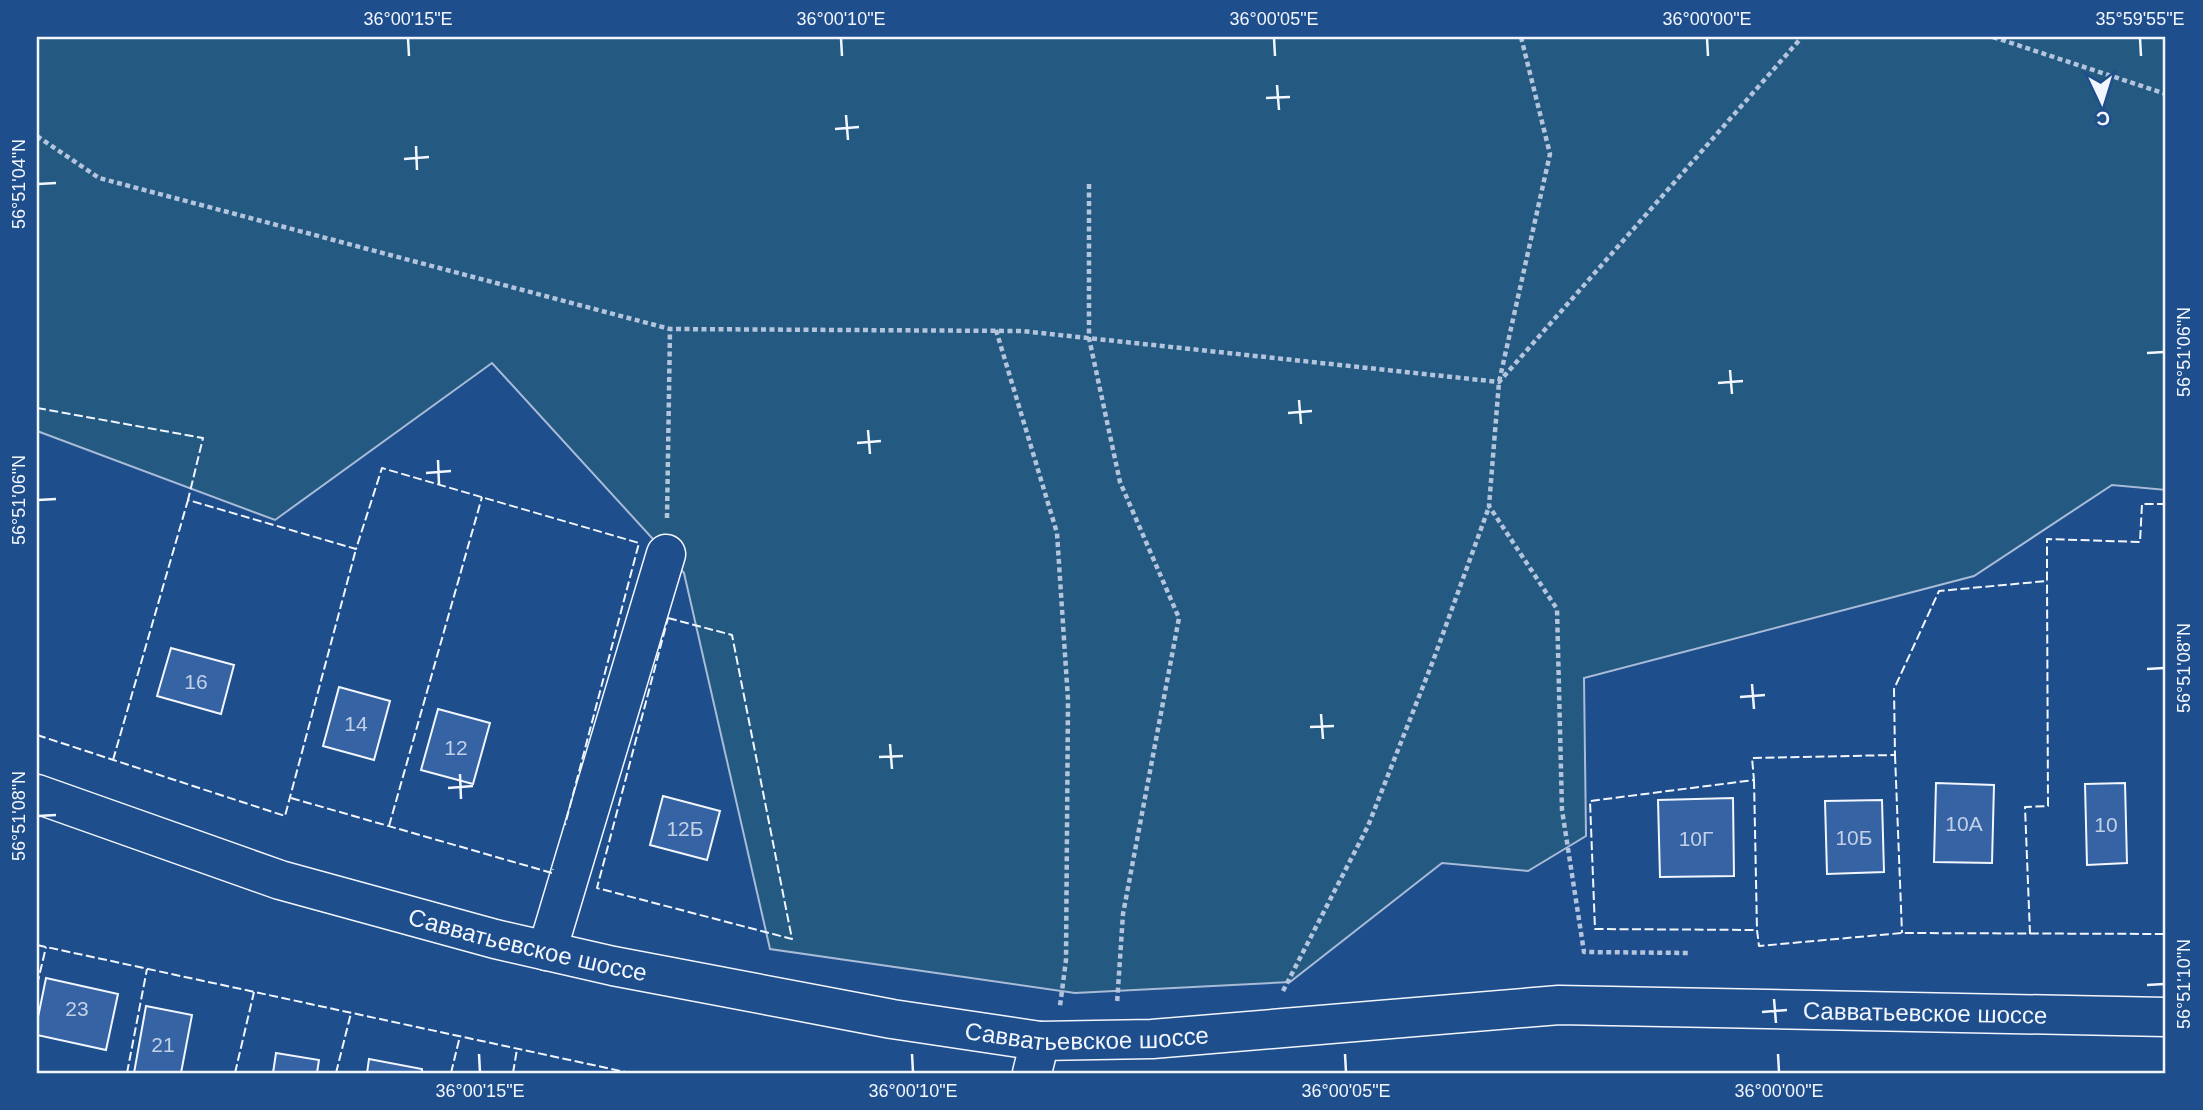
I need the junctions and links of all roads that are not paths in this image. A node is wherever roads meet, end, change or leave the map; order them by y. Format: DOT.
graph roads {
  1 [pos="666,554"];
  2 [pos="37,794"];
  3 [pos="547,951"];
  4 [pos="2166,1017"];
  5 [pos="1039,1060"];
  1 -- 3 [label="main road"];
  2 -- 3 [label="main road, Савватьевское шоссе"];
  3 -- 5 [label="main road, Савватьевское шоссе"];
  4 -- 5 [label="main road, Савватьевское шоссе"];
}
